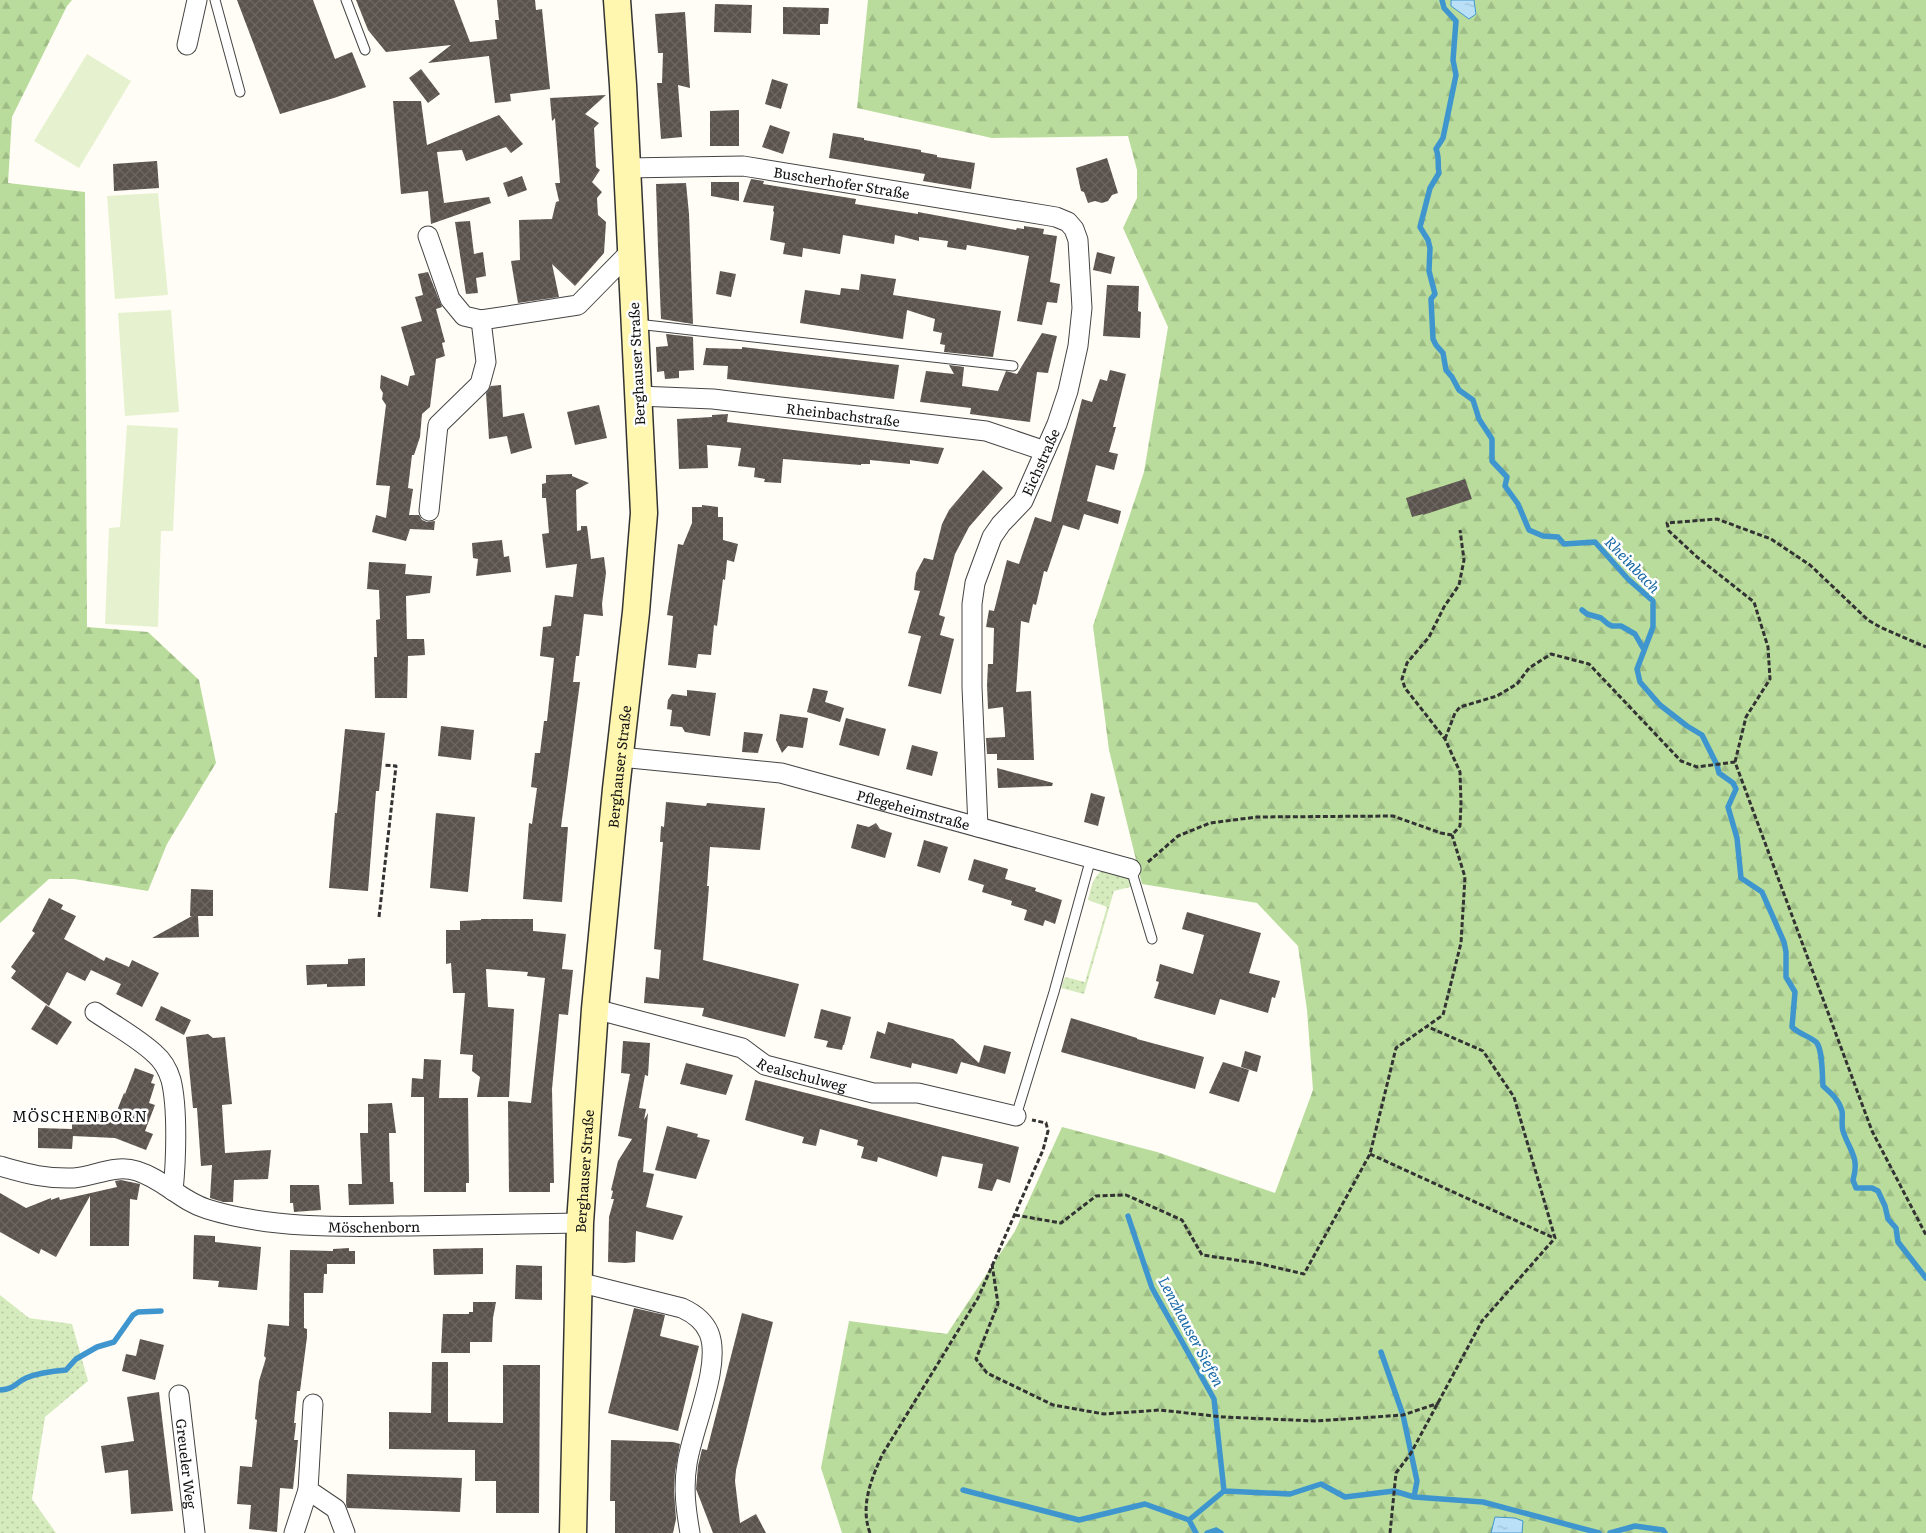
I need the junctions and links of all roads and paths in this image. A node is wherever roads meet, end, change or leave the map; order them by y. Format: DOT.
graph roads {
  1 [pos="197,0"];
  2 [pos="215,0"];
  3 [pos="346,0"];
  4 [pos="617,0"];
  5 [pos="187,44"];
  6 [pos="365,50"];
  7 [pos="240,92"];
  8 [pos="627,168"];
  9 [pos="1056,217"];
  10 [pos="428,236"];
  11 [pos="630,252"];
  12 [pos="481,320"];
  13 [pos="634,324"];
  14 [pos="1013,366"];
  15 [pos="638,396"];
  16 [pos="1045,451"];
  17 [pos="429,511"];
  18 [pos="1460,530"];
  19 [pos="1926,647"];
  20 [pos="1445,739"];
  21 [pos="620,757"];
  22 [pos="1735,762"];
  23 [pos="383,765"];
  24 [pos="978,826"];
  25 [pos="1452,835"];
  26 [pos="1091,858"];
  27 [pos="1131,869"];
  28 [pos="379,917"];
  29 [pos="1152,939"];
  30 [pos="595,1009"];
  31 [pos="95,1012"];
  32 [pos="1428,1026"];
  33 [pos="1016,1116"];
  34 [pos="1370,1154"];
  35 [pos="0,1166"];
  36 [pos="173,1191"];
  37 [pos="1015,1215"];
  38 [pos="580,1223"];
  39 [pos="1926,1234"];
  40 [pos="1555,1238"];
  41 [pos="992,1264"];
  42 [pos="578,1282"];
  43 [pos="179,1395"];
  44 [pos="1439,1403"];
  45 [pos="313,1404"];
  46 [pos="308,1490"];
  47 [pos="195,1533"];
  48 [pos="294,1533"];
  49 [pos="345,1533"];
  50 [pos="573,1533"];
  51 [pos="690,1533"];
  52 [pos="870,1533"];
  53 [pos="1390,1533"];
  1 -- 5 [label="street"];
  2 -- 7 [label="lane"];
  3 -- 6 [label="lane"];
  4 -- 8 [label="street, Berghauser Straße"];
  8 -- 9 [label="street, Buscherhofer Straße"];
  8 -- 11 [label="street, Berghauser Straße"];
  9 -- 16 [label="street, Eichstraße"];
  10 -- 12 [label="street"];
  11 -- 12 [label="street"];
  11 -- 13 [label="street, Berghauser Straße"];
  12 -- 17 [label="street"];
  13 -- 14 [label="lane"];
  13 -- 15 [label="street, Berghauser Straße"];
  15 -- 16 [label="street, Rheinbachstraße"];
  15 -- 21 [label="street, Berghauser Straße"];
  16 -- 24 [label="street, Eichstraße"];
  18 -- 20 [label="path"];
  19 -- 22 [label="path"];
  20 -- 22 [label="path"];
  20 -- 25 [label="path"];
  21 -- 24 [label="street, Pflegeheimstraße"];
  21 -- 30 [label="street, Berghauser Straße"];
  22 -- 39 [label="path"];
  23 -- 28 [label="path"];
  24 -- 26 [label="street, Pflegeheimstraße"];
  25 -- 27 [label="path"];
  25 -- 32 [label="path"];
  26 -- 27 [label="street, Pflegeheimstraße"];
  26 -- 33 [label="lane"];
  27 -- 29 [label="lane"];
  30 -- 33 [label="street, Realschulweg"];
  30 -- 38 [label="street, Berghauser Straße"];
  31 -- 36 [label="street"];
  32 -- 34 [label="path"];
  32 -- 40 [label="path"];
  33 -- 37 [label="path"];
  34 -- 37 [label="path"];
  34 -- 40 [label="path"];
  35 -- 36 [label="street, Möschenborn"];
  36 -- 38 [label="street, Möschenborn"];
  37 -- 41 [label="path"];
  38 -- 42 [label="street, Berghauser Straße"];
  40 -- 44 [label="path"];
  41 -- 44 [label="path"];
  41 -- 52 [label="path"];
  42 -- 50 [label="street, Berghauser Straße"];
  42 -- 51 [label="street"];
  43 -- 47 [label="street, Greueler Weg"];
  44 -- 53 [label="path"];
  45 -- 46 [label="street"];
  46 -- 48 [label="street"];
  46 -- 49 [label="street"];
}
